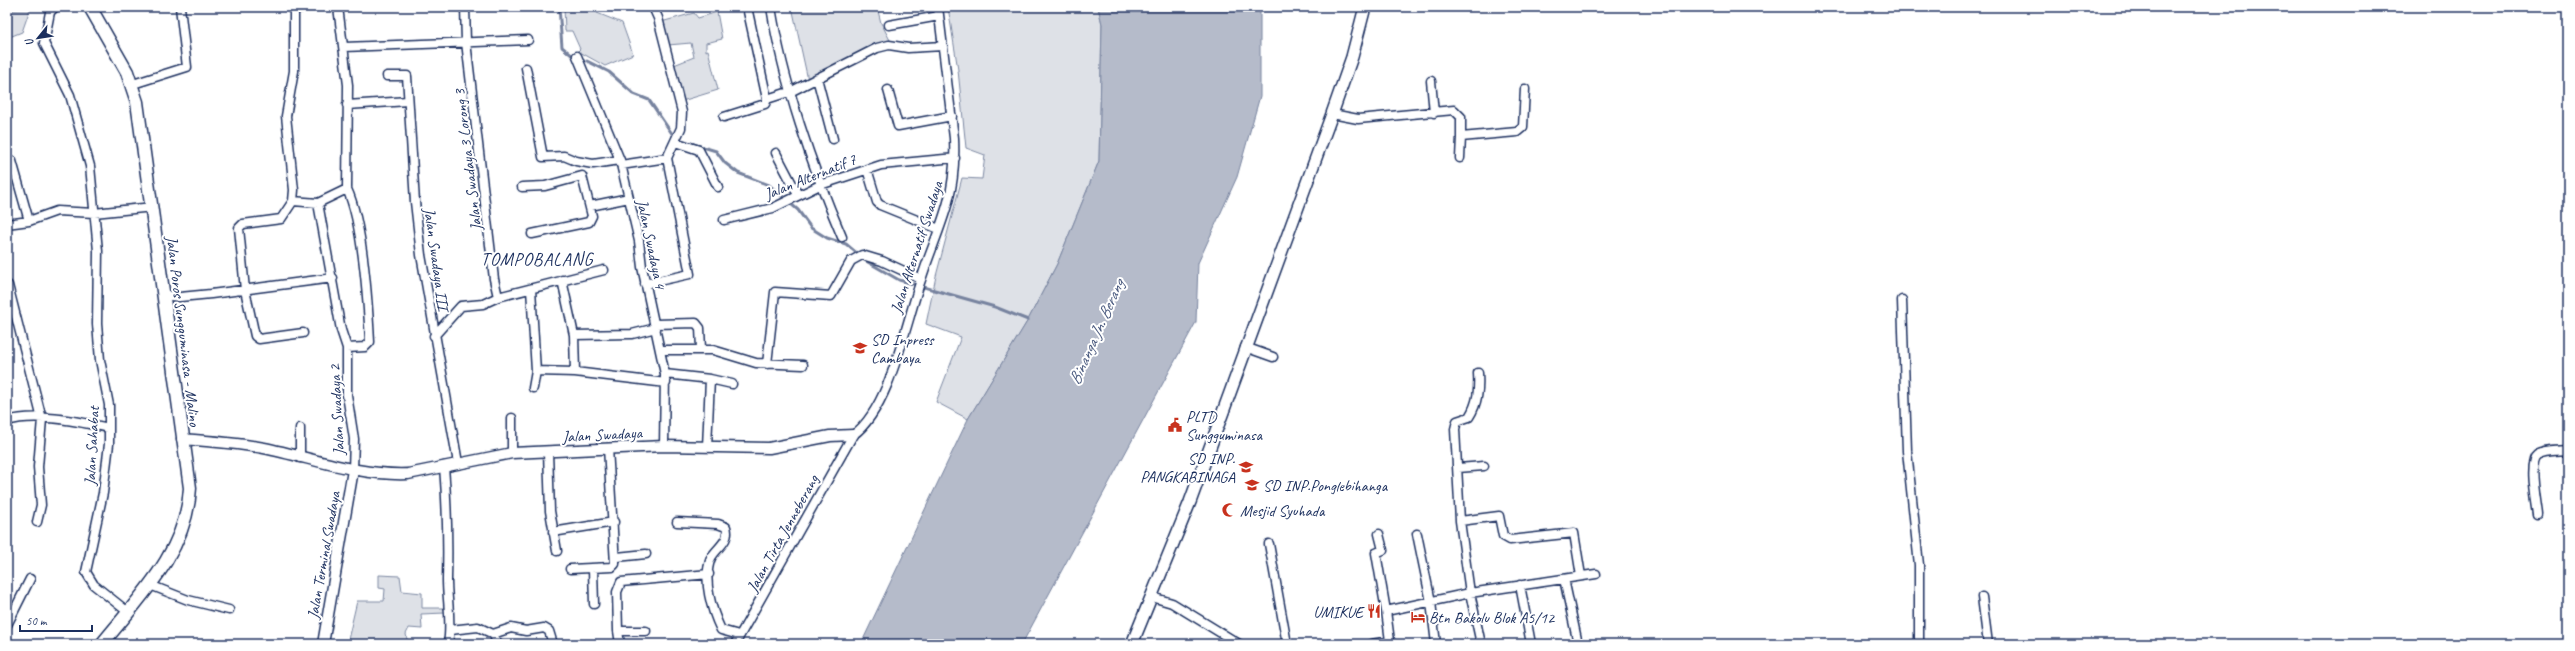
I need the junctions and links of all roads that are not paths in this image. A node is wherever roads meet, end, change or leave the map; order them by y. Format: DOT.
graph roads {
  1 [pos="55,7"];
  2 [pos="90,7"];
  3 [pos="180,7"];
  4 [pos="303,7"];
  5 [pos="338,7"];
  6 [pos="465,7"];
  7 [pos="653,7"];
  8 [pos="747,7"];
  9 [pos="771,7"];
  10 [pos="938,7"];
  11 [pos="1365,7"];
  12 [pos="292,9"];
  13 [pos="939,16"];
  14 [pos="890,25"];
  15 [pos="528,40"];
  16 [pos="466,42"];
  17 [pos="943,46"];
  18 [pos="344,47"];
  19 [pos="577,56"];
  20 [pos="526,68"];
  21 [pos="387,76"];
  22 [pos="817,78"];
  23 [pos="1431,81"];
  24 [pos="133,84"];
  25 [pos="1525,89"];
  26 [pos="888,90"];
  27 [pos="792,91"];
  28 [pos="767,99"];
  29 [pos="408,102"];
  30 [pos="347,105"];
  31 [pos="1434,113"];
  32 [pos="1334,114"];
  33 [pos="952,116"];
  34 [pos="724,117"];
  35 [pos="1461,137"];
  36 [pos="833,139"];
  37 [pos="675,142"];
  38 [pos="776,153"];
  39 [pos="667,158"];
  40 [pos="955,158"];
  41 [pos="1460,158"];
  42 [pos="9,160"];
  43 [pos="620,162"];
  44 [pos="867,169"];
  45 [pos="820,185"];
  46 [pos="522,187"];
  47 [pos="718,187"];
  48 [pos="347,189"];
  49 [pos="798,195"];
  50 [pos="629,198"];
  51 [pos="292,201"];
  52 [pos="318,203"];
  53 [pos="590,206"];
  54 [pos="153,207"];
  55 [pos="94,213"];
  56 [pos="724,220"];
  57 [pos="29,221"];
  58 [pos="7,224"];
  59 [pos="939,229"];
  60 [pos="532,234"];
  61 [pos="842,237"];
  62 [pos="604,270"];
  63 [pos="333,278"];
  64 [pos="562,280"];
  65 [pos="921,280"];
  66 [pos="645,284"];
  67 [pos="8,285"];
  68 [pos="531,289"];
  69 [pos="245,290"];
  70 [pos="162,295"];
  71 [pos="498,297"];
  72 [pos="1902,300"];
  73 [pos="656,326"];
  74 [pos="303,333"];
  75 [pos="574,335"];
  76 [pos="434,336"];
  77 [pos="347,348"];
  78 [pos="701,349"];
  79 [pos="1250,349"];
  80 [pos="661,350"];
  81 [pos="1273,357"];
  82 [pos="767,364"];
  83 [pos="803,365"];
  84 [pos="536,371"];
  85 [pos="575,372"];
  86 [pos="1478,373"];
  87 [pos="666,374"];
  88 [pos="710,379"];
  89 [pos="666,383"];
  90 [pos="732,384"];
  91 [pos="533,388"];
  92 [pos="512,418"];
  93 [pos="42,419"];
  94 [pos="7,421"];
  95 [pos="109,428"];
  96 [pos="300,428"];
  97 [pos="854,434"];
  98 [pos="182,438"];
  99 [pos="664,446"];
  100 [pos="707,447"];
  101 [pos="608,448"];
  102 [pos="2568,450"];
  103 [pos="548,452"];
  104 [pos="512,453"];
  105 [pos="300,458"];
  106 [pos="458,463"];
  107 [pos="444,466"];
  108 [pos="1484,466"];
  109 [pos="1458,468"];
  110 [pos="353,470"];
  111 [pos="2537,515"];
  112 [pos="1460,521"];
  113 [pos="37,522"];
  114 [pos="614,522"];
  115 [pos="677,522"];
  116 [pos="553,532"];
  117 [pos="1379,534"];
  118 [pos="1417,534"];
  119 [pos="1270,544"];
  120 [pos="557,551"];
  121 [pos="646,554"];
  122 [pos="617,557"];
  123 [pos="593,568"];
  124 [pos="570,569"];
  125 [pos="708,574"];
  126 [pos="1596,574"];
  127 [pos="1581,576"];
  128 [pos="30,579"];
  129 [pos="1564,579"];
  130 [pos="150,585"];
  131 [pos="1520,585"];
  132 [pos="1470,593"];
  133 [pos="1152,597"];
  134 [pos="1982,597"];
  135 [pos="1431,602"];
  136 [pos="594,604"];
  137 [pos="229,610"];
  138 [pos="1386,611"];
  139 [pos="128,612"];
  140 [pos="7,625"];
  141 [pos="450,630"];
  142 [pos="618,631"];
  143 [pos="646,631"];
  144 [pos="493,634"];
  145 [pos="739,635"];
  146 [pos="1390,642"];
  147 [pos="102,644"];
  148 [pos="323,644"];
  149 [pos="448,644"];
  150 [pos="498,644"];
  151 [pos="553,644"];
  152 [pos="620,644"];
  153 [pos="735,644"];
  154 [pos="1132,644"];
  155 [pos="1239,644"];
  156 [pos="1287,644"];
  157 [pos="1371,644"];
  158 [pos="1436,644"];
  159 [pos="1481,644"];
  160 [pos="1531,644"];
  161 [pos="1578,644"];
  162 [pos="1919,644"];
  163 [pos="1988,644"];
  1 -- 55 [label="street, Jalan Sahabat"];
  2 -- 24 [label="main road, Jalan Poros Sungguminasa - Malino"];
  3 -- 24 [label="street"];
  4 -- 12 [label="street"];
  5 -- 18 [label="street"];
  6 -- 16 [label="street, Jalan Swadaya 3 Lorong 3"];
  7 -- 37 [label="street"];
  8 -- 28 [label="street"];
  9 -- 27 [label="street"];
  10 -- 13 [label="street, Jalan Alternatif Swadaya"];
  11 -- 32 [label="main road"];
  12 -- 51 [label="street"];
  13 -- 14 [label="street"];
  13 -- 17 [label="street, Jalan Alternatif Swadaya"];
  15 -- 16 [label="street"];
  16 -- 18 [label="street"];
  16 -- 71 [label="street, Jalan Swadaya 3 Lorong 3"];
  17 -- 22 [label="street"];
  17 -- 33 [label="street, Jalan Alternatif Swadaya"];
  18 -- 30 [label="street"];
  19 -- 43 [label="street, Jalan Swadaya 4"];
  20 -- 43 [label="street"];
  21 -- 29 [label="street, Jalan Swadaya III"];
  22 -- 27 [label="street"];
  22 -- 36 [label="street"];
  23 -- 31 [label="street"];
  24 -- 54 [label="main road, Jalan Poros Sungguminasa - Malino"];
  25 -- 35 [label="street"];
  26 -- 33 [label="street"];
  27 -- 28 [label="street"];
  27 -- 45 [label="street"];
  28 -- 34 [label="street"];
  29 -- 30 [label="street"];
  29 -- 76 [label="street, Jalan Swadaya III"];
  30 -- 48 [label="street"];
  31 -- 32 [label="street"];
  31 -- 35 [label="street"];
  32 -- 79 [label="main road"];
  33 -- 40 [label="street, Jalan Alternatif Swadaya"];
  35 -- 41 [label="street"];
  37 -- 39 [label="street"];
  37 -- 47 [label="street"];
  38 -- 49 [label="street"];
  39 -- 43 [label="street"];
  39 -- 66 [label="street"];
  40 -- 44 [label="street, Jalan Alternatif 7"];
  40 -- 59 [label="street, Jalan Alternatif Swadaya"];
  42 -- 57 [label="street"];
  43 -- 50 [label="street, Jalan Swadaya 4"];
  44 -- 45 [label="street, Jalan Alternatif 7"];
  44 -- 59 [label="street"];
  45 -- 49 [label="street, Jalan Alternatif 7"];
  45 -- 61 [label="street"];
  46 -- 53 [label="street"];
  48 -- 52 [label="street"];
  48 -- 77 [label="street"];
  49 -- 56 [label="street, Jalan Alternatif 7"];
  50 -- 53 [label="street"];
  50 -- 66 [label="street, Jalan Swadaya 4"];
  51 -- 52 [label="street"];
  51 -- 69 [label="street"];
  52 -- 63 [label="street, Jalan Swadaya 2"];
  53 -- 60 [label="street"];
  54 -- 55 [label="street"];
  54 -- 70 [label="main road, Jalan Poros Sungguminasa - Malino"];
  55 -- 57 [label="street"];
  55 -- 95 [label="street, Jalan Sahabat"];
  57 -- 58 [label="street"];
  59 -- 65 [label="street, Jalan Alternatif Swadaya"];
  62 -- 64 [label="street"];
  63 -- 69 [label="street"];
  63 -- 77 [label="street, Jalan Swadaya 2"];
  64 -- 68 [label="street"];
  64 -- 75 [label="street"];
  65 -- 82 [label="street"];
  65 -- 97 [label="street, Jalan Alternatif Swadaya"];
  66 -- 73 [label="street, Jalan Swadaya 4"];
  67 -- 93 [label="street"];
  68 -- 71 [label="street"];
  68 -- 84 [label="street"];
  69 -- 70 [label="street"];
  69 -- 74 [label="street"];
  70 -- 98 [label="main road, Jalan Poros Sungguminasa - Malino"];
  71 -- 76 [label="street"];
  72 -- 162 [label="street"];
  73 -- 75 [label="street"];
  73 -- 78 [label="street"];
  73 -- 80 [label="street, Jalan Swadaya 4"];
  75 -- 85 [label="street"];
  76 -- 106 [label="street, Jalan Swadaya III"];
  77 -- 110 [label="street, Jalan Swadaya 2"];
  78 -- 80 [label="street"];
  78 -- 82 [label="street"];
  79 -- 81 [label="street"];
  79 -- 133 [label="main road"];
  80 -- 87 [label="street, Jalan Swadaya 4"];
  82 -- 83 [label="street"];
  84 -- 85 [label="street"];
  84 -- 91 [label="street"];
  85 -- 89 [label="street"];
  86 -- 109 [label="street"];
  87 -- 88 [label="street"];
  87 -- 89 [label="street, Jalan Swadaya 4"];
  88 -- 90 [label="street"];
  88 -- 100 [label="street"];
  89 -- 99 [label="street, Jalan Swadaya 4"];
  92 -- 104 [label="street"];
  93 -- 94 [label="street"];
  93 -- 95 [label="street"];
  93 -- 113 [label="street"];
  95 -- 139 [label="street, Jalan Sahabat"];
  96 -- 105 [label="street"];
  97 -- 100 [label="street, Jalan Swadaya"];
  97 -- 145 [label="street, Jalan Tirta Jenneberang"];
  98 -- 105 [label="street, Jalan Swadaya"];
  98 -- 130 [label="main road, Jalan Poros Sungguminasa - Malino"];
  99 -- 100 [label="street, Jalan Swadaya"];
  99 -- 101 [label="street, Jalan Swadaya"];
  101 -- 103 [label="street, Jalan Swadaya"];
  101 -- 114 [label="street"];
  102 -- 111 [label="street"];
  103 -- 104 [label="street, Jalan Swadaya"];
  103 -- 116 [label="street"];
  104 -- 106 [label="street, Jalan Swadaya"];
  105 -- 110 [label="street, Jalan Swadaya"];
  106 -- 107 [label="street, Jalan Swadaya"];
  107 -- 110 [label="street, Jalan Swadaya"];
  107 -- 141 [label="street"];
  108 -- 109 [label="street"];
  109 -- 112 [label="street"];
  110 -- 148 [label="street, Jalan Terminal Swadaya"];
  112 -- 127 [label="street"];
  112 -- 132 [label="street"];
  114 -- 116 [label="street"];
  114 -- 122 [label="street"];
  115 -- 125 [label="street"];
  116 -- 120 [label="street"];
  117 -- 138 [label="street"];
  118 -- 135 [label="street"];
  119 -- 156 [label="street"];
  121 -- 122 [label="street"];
  122 -- 123 [label="street"];
  123 -- 124 [label="street"];
  123 -- 136 [label="street"];
  125 -- 142 [label="street"];
  125 -- 145 [label="street"];
  126 -- 127 [label="street"];
  127 -- 129 [label="street"];
  128 -- 140 [label="street"];
  129 -- 131 [label="street"];
  129 -- 161 [label="street"];
  130 -- 137 [label="street"];
  130 -- 139 [label="main road, Jalan Poros Sungguminasa - Malino"];
  131 -- 132 [label="street"];
  131 -- 160 [label="street"];
  132 -- 135 [label="street"];
  132 -- 159 [label="street"];
  133 -- 154 [label="main road"];
  133 -- 155 [label="street"];
  134 -- 163 [label="street"];
  135 -- 138 [label="street"];
  135 -- 158 [label="street"];
  138 -- 146 [label="street"];
  139 -- 147 [label="main road, Jalan Poros Sungguminasa - Malino"];
  141 -- 144 [label="street"];
  141 -- 149 [label="street"];
  142 -- 143 [label="street"];
  142 -- 152 [label="street"];
  144 -- 150 [label="street"];
  144 -- 151 [label="street"];
  145 -- 153 [label="street, Jalan Tirta Jenneberang"];
  146 -- 157 [label="street"];
}
